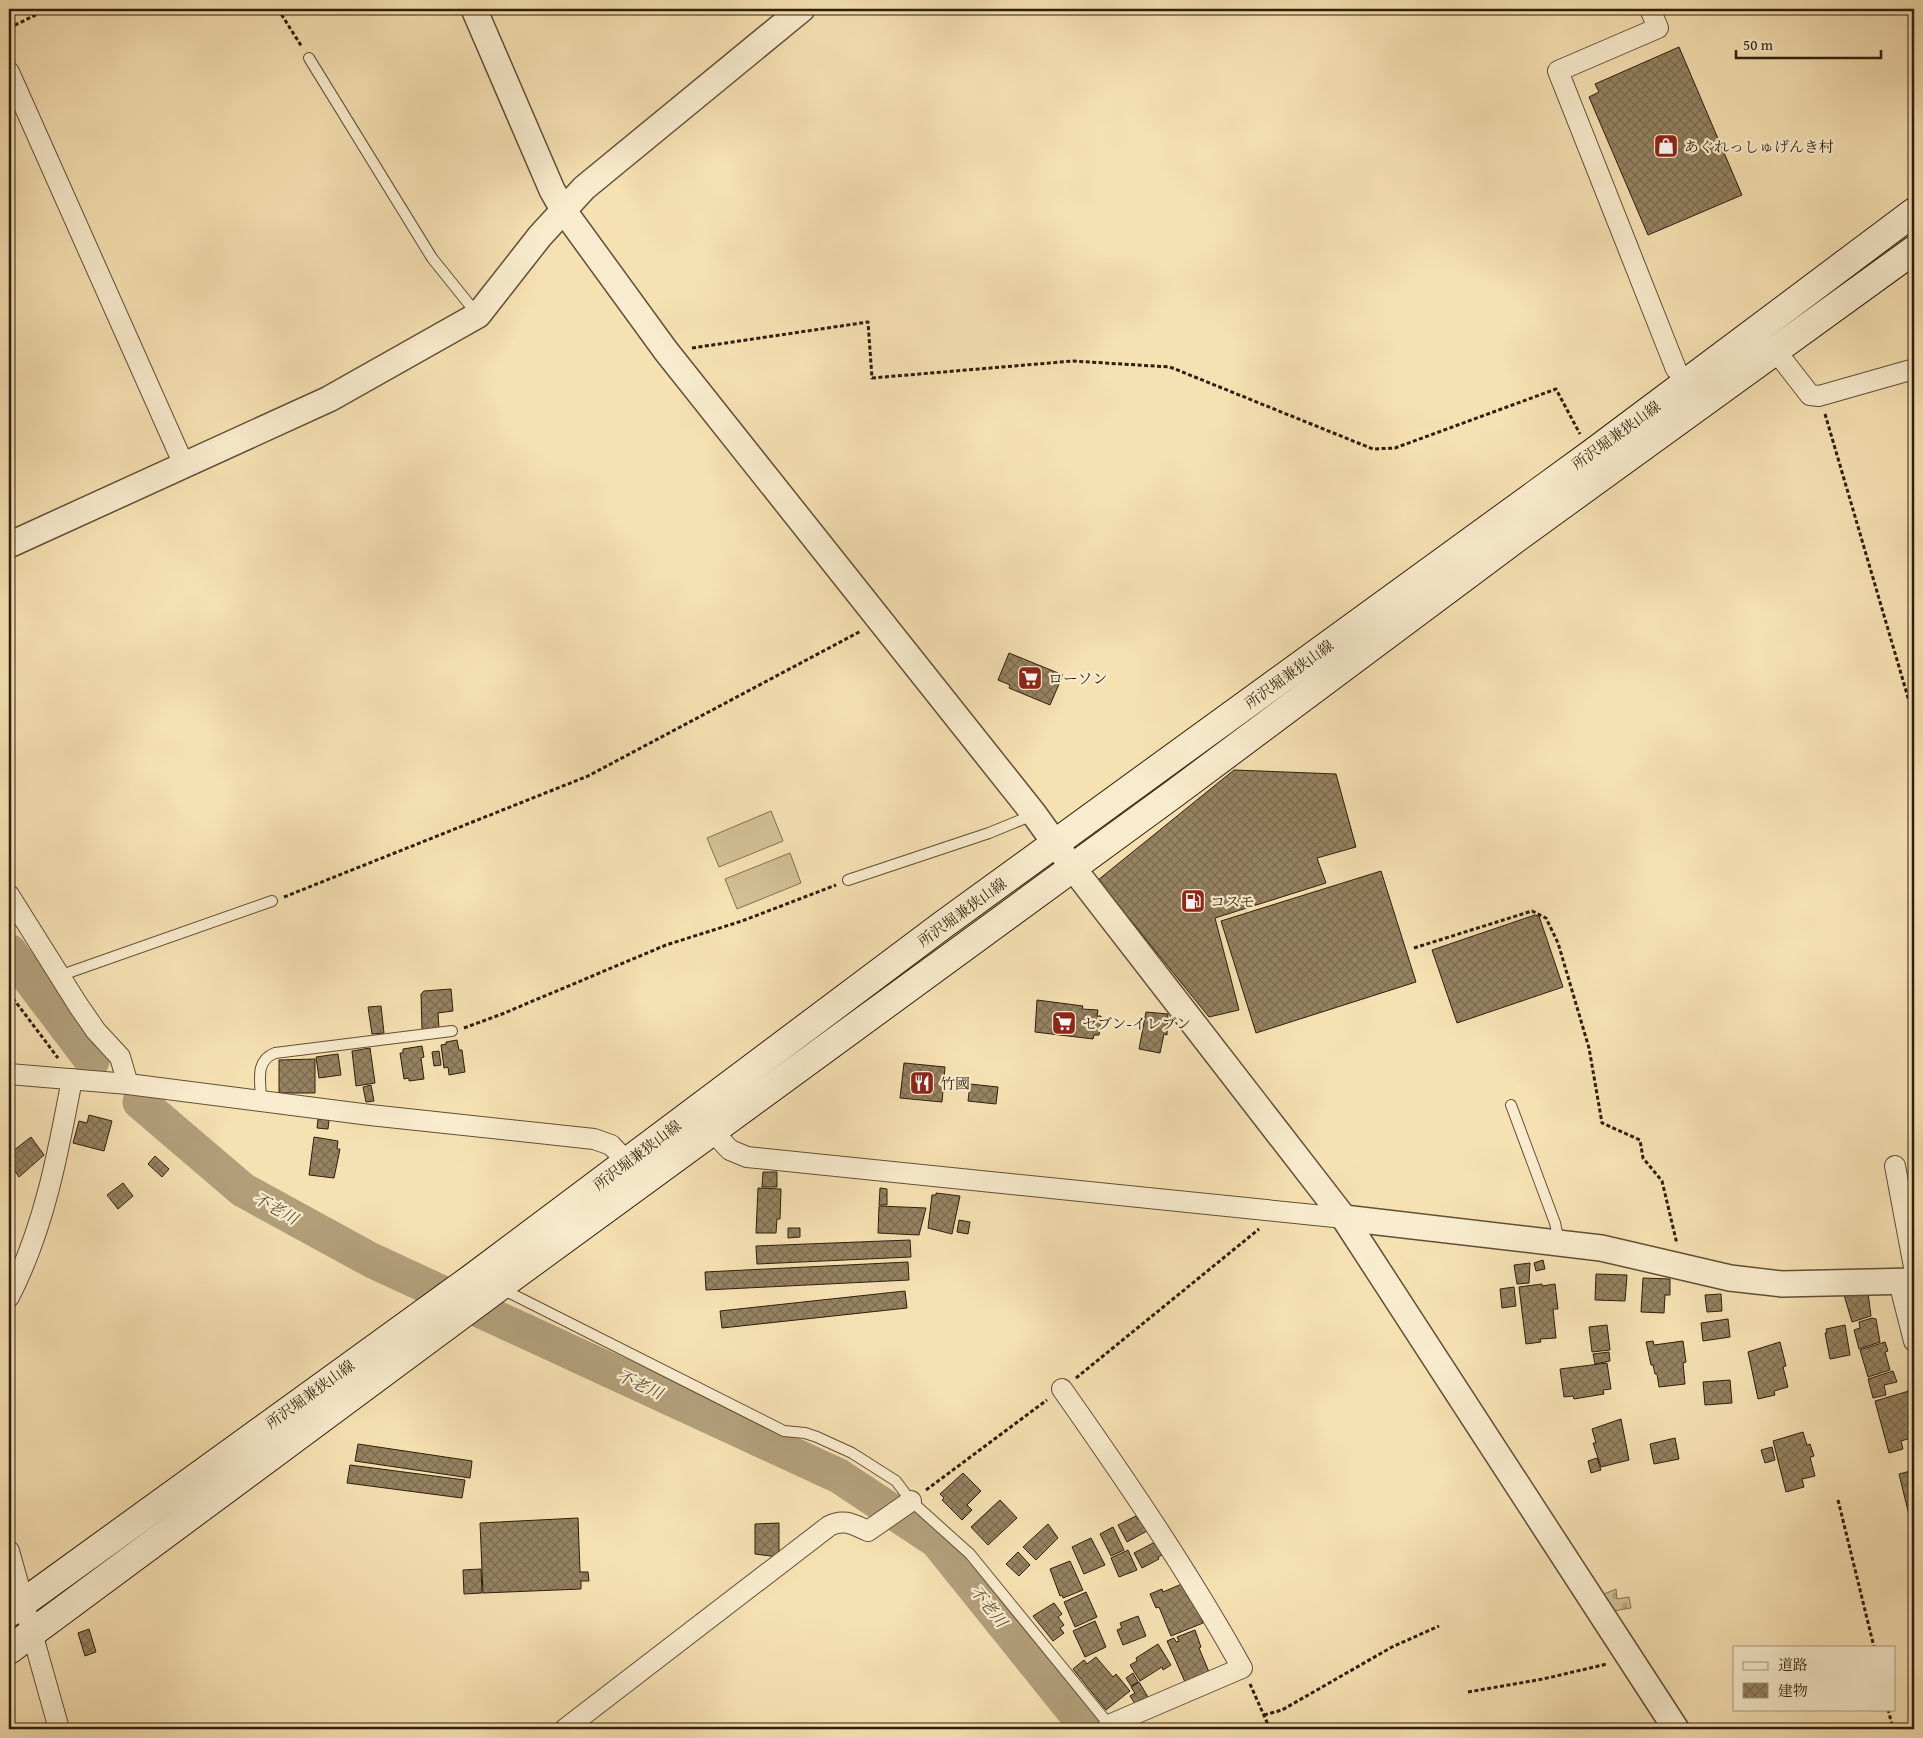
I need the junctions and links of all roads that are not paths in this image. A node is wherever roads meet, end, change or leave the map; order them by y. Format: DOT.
graph roads {
  1 [pos="474,9"];
  2 [pos="802,9"];
  3 [pos="1650,9"];
  4 [pos="309,58"];
  5 [pos="9,72"];
  6 [pos="564,211"];
  7 [pos="1914,212"];
  8 [pos="1914,250"];
  9 [pos="478,315"];
  10 [pos="1775,350"];
  11 [pos="1676,369"];
  12 [pos="1914,369"];
  13 [pos="184,465"];
  14 [pos="9,545"];
  15 [pos="1034,814"];
  16 [pos="1056,843"];
  17 [pos="1073,868"];
  18 [pos="848,880"];
  19 [pos="9,894"];
  20 [pos="272,902"];
  21 [pos="59,976"];
  22 [pos="452,1031"];
  23 [pos="9,1074"];
  24 [pos="72,1079"];
  25 [pos="128,1084"];
  26 [pos="261,1101"];
  27 [pos="1511,1105"];
  28 [pos="712,1131"];
  29 [pos="628,1163"];
  30 [pos="1895,1166"];
  31 [pos="1344,1218"];
  32 [pos="1559,1242"];
  33 [pos="1909,1277"];
  34 [pos="497,1288"];
  35 [pos="9,1297"];
  36 [pos="1914,1341"];
  37 [pos="1062,1389"];
  38 [pos="911,1501"];
  39 [pos="9,1551"];
  40 [pos="16,1608"];
  41 [pos="31,1634"];
  42 [pos="9,1650"];
  43 [pos="1111,1727"];
  44 [pos="58,1729"];
  45 [pos="565,1729"];
  46 [pos="1676,1729"];
  1 -- 6 [label="street"];
  2 -- 6 [label="street"];
  3 -- 11 [label="street"];
  4 -- 9 [label="lane"];
  5 -- 13 [label="street"];
  6 -- 9 [label="street"];
  6 -- 15 [label="street"];
  7 -- 16 [label="main road, 所沢堀兼狭山線"];
  8 -- 10 [label="main road, 所沢堀兼狭山線"];
  9 -- 13 [label="street"];
  10 -- 12 [label="street"];
  10 -- 17 [label="main road, 所沢堀兼狭山線"];
  13 -- 14 [label="street"];
  15 -- 16 [label="street"];
  15 -- 18 [label="lane"];
  16 -- 17 [label="street"];
  16 -- 29 [label="main road, 所沢堀兼狭山線"];
  17 -- 28 [label="main road, 所沢堀兼狭山線"];
  17 -- 31 [label="street"];
  19 -- 21 [label="street"];
  20 -- 21 [label="lane"];
  21 -- 25 [label="street"];
  22 -- 26 [label="lane"];
  23 -- 24 [label="street"];
  24 -- 25 [label="street"];
  24 -- 35 [label="street"];
  25 -- 26 [label="street"];
  26 -- 29 [label="street"];
  27 -- 32 [label="lane"];
  28 -- 31 [label="street"];
  28 -- 34 [label="main road, 所沢堀兼狭山線"];
  29 -- 40 [label="main road, 所沢堀兼狭山線"];
  30 -- 33 [label="street"];
  31 -- 32 [label="street"];
  31 -- 46 [label="street"];
  32 -- 33 [label="street"];
  33 -- 36 [label="street"];
  34 -- 38 [label="lane"];
  34 -- 41 [label="main road, 所沢堀兼狭山線"];
  37 -- 43 [label="street"];
  38 -- 43 [label="lane"];
  38 -- 45 [label="street"];
  39 -- 40 [label="street"];
  40 -- 41 [label="street"];
  41 -- 42 [label="main road, 所沢堀兼狭山線"];
  41 -- 44 [label="street"];
}
